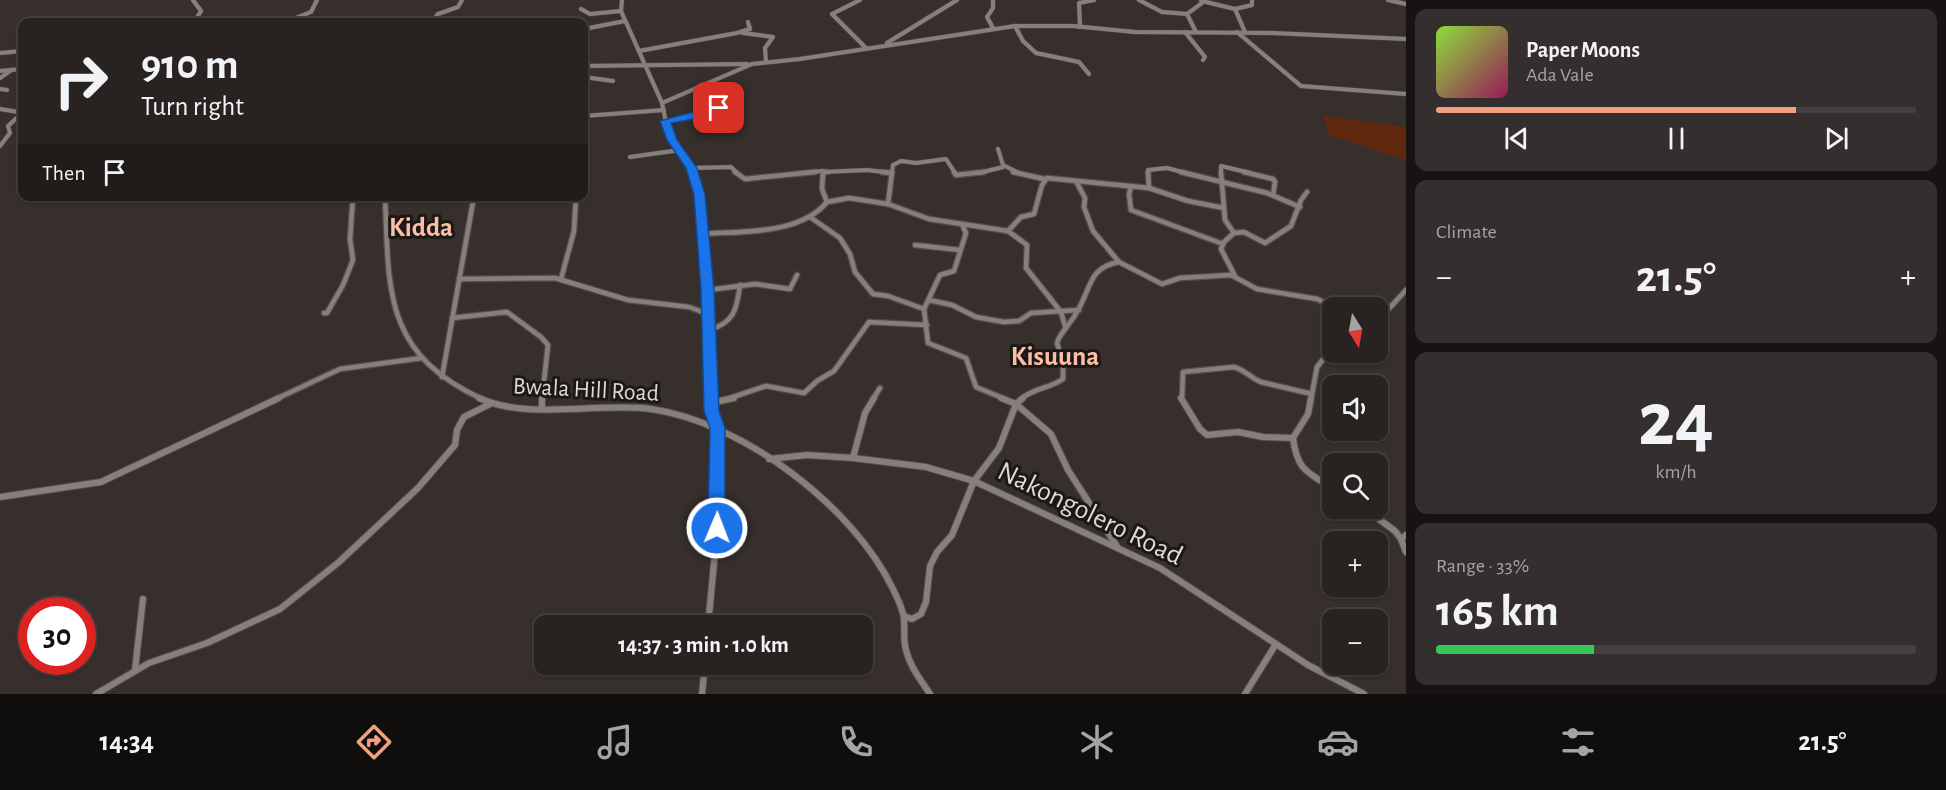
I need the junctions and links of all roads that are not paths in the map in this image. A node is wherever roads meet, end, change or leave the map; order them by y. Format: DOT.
graph roads {
  1 [pos="193,0"];
  2 [pos="317,0"];
  3 [pos="462,0"];
  4 [pos="622,0"];
  5 [pos="860,0"];
  6 [pos="947,0"];
  7 [pos="957,0"];
  8 [pos="993,0"];
  9 [pos="1094,0"];
  10 [pos="1139,0"];
  11 [pos="1201,0"];
  12 [pos="1252,0"];
  13 [pos="1388,0"];
  14 [pos="953,3"];
  15 [pos="1406,4"];
  16 [pos="581,9"];
  17 [pos="1235,9"];
  18 [pos="621,10"];
  19 [pos="1187,14"];
  20 [pos="198,18"];
  21 [pos="295,18"];
  22 [pos="435,18"];
  23 [pos="625,21"];
  24 [pos="748,22"];
  25 [pos="1015,26"];
  26 [pos="1080,27"];
  27 [pos="588,28"];
  28 [pos="993,28"];
  29 [pos="1185,32"];
  30 [pos="1196,32"];
  31 [pos="1237,32"];
  32 [pos="1245,33"];
  33 [pos="733,34"];
  34 [pos="1406,39"];
  35 [pos="885,44"];
  36 [pos="866,48"];
  37 [pos="18,51"];
  38 [pos="639,51"];
  39 [pos="0,53"];
  40 [pos="1203,60"];
  41 [pos="766,62"];
  42 [pos="647,64"];
  43 [pos="752,64"];
  44 [pos="588,66"];
  45 [pos="18,69"];
  46 [pos="11,70"];
  47 [pos="0,71"];
  48 [pos="1089,74"];
  49 [pos="0,78"];
  50 [pos="588,78"];
  51 [pos="613,81"];
  52 [pos="700,87"];
  53 [pos="0,89"];
  54 [pos="7,90"];
  55 [pos="1406,94"];
  56 [pos="662,103"];
  57 [pos="0,109"];
  58 [pos="664,110"];
  59 [pos="18,112"];
  60 [pos="588,116"];
  61 [pos="18,117"];
  62 [pos="666,121"];
  63 [pos="0,146"];
  64 [pos="998,148"];
  65 [pos="680,150"];
  66 [pos="630,157"];
  67 [pos="1003,167"];
  68 [pos="691,168"];
  69 [pos="824,172"];
  70 [pos="892,173"];
  71 [pos="1044,179"];
  72 [pos="1076,181"];
  73 [pos="1220,183"];
  74 [pos="1131,187"];
  75 [pos="1149,188"];
  76 [pos="1307,192"];
  77 [pos="1273,195"];
  78 [pos="353,201"];
  79 [pos="385,201"];
  80 [pos="473,201"];
  81 [pos="576,201"];
  82 [pos="827,202"];
  83 [pos="888,204"];
  84 [pos="1300,207"];
  85 [pos="1224,208"];
  86 [pos="810,217"];
  87 [pos="962,224"];
  88 [pos="1008,231"];
  89 [pos="1234,233"];
  90 [pos="703,234"];
  91 [pos="1223,244"];
  92 [pos="915,245"];
  93 [pos="960,250"];
  94 [pos="1119,262"];
  95 [pos="797,275"];
  96 [pos="1235,276"];
  97 [pos="459,279"];
  98 [pos="561,279"];
  99 [pos="740,285"];
  100 [pos="708,290"];
  101 [pos="1406,290"];
  102 [pos="929,300"];
  103 [pos="1322,300"];
  104 [pos="924,309"];
  105 [pos="1079,310"];
  106 [pos="1388,310"];
  107 [pos="1061,312"];
  108 [pos="324,313"];
  109 [pos="708,314"];
  110 [pos="453,318"];
  111 [pos="927,324"];
  112 [pos="1065,326"];
  113 [pos="709,330"];
  114 [pos="422,358"];
  115 [pos="1322,361"];
  116 [pos="442,377"];
  117 [pos="880,388"];
  118 [pos="1312,394"];
  119 [pos="492,403"];
  120 [pos="711,403"];
  121 [pos="1016,404"];
  122 [pos="542,410"];
  123 [pos="717,428"];
  124 [pos="1293,438"];
  125 [pos="853,458"];
  126 [pos="769,459"];
  127 [pos="974,481"];
  128 [pos="1322,482"];
  129 [pos="0,497"];
  130 [pos="1379,519"];
  131 [pos="1403,537"];
  132 [pos="1119,549"];
  133 [pos="1406,552"];
  134 [pos="143,599"];
  135 [pos="709,615"];
  136 [pos="904,616"];
  137 [pos="1276,644"];
  138 [pos="135,670"];
  139 [pos="704,675"];
  140 [pos="96,694"];
  141 [pos="702,694"];
  142 [pos="930,694"];
  143 [pos="1245,694"];
  144 [pos="1364,694"];
  1 -- 20 [label="street"];
  2 -- 21 [label="street"];
  3 -- 22 [label="street"];
  4 -- 18 [label="street"];
  5 -- 36 [label="street"];
  6 -- 14 [label="street"];
  7 -- 14 [label="street"];
  8 -- 28 [label="street"];
  9 -- 26 [label="street"];
  10 -- 19 [label="street"];
  11 -- 17 [label="street"];
  11 -- 19 [label="street"];
  12 -- 17 [label="street"];
  13 -- 15 [label="street"];
  14 -- 35 [label="street"];
  16 -- 18 [label="street"];
  17 -- 32 [label="street"];
  18 -- 23 [label="street"];
  19 -- 30 [label="street"];
  23 -- 27 [label="street"];
  23 -- 38 [label="street"];
  24 -- 33 [label="street"];
  25 -- 26 [label="street"];
  25 -- 28 [label="street"];
  25 -- 48 [label="street"];
  26 -- 29 [label="street"];
  28 -- 35 [label="street"];
  29 -- 30 [label="street"];
  29 -- 40 [label="street"];
  30 -- 31 [label="street"];
  31 -- 32 [label="street"];
  31 -- 55 [label="street"];
  32 -- 34 [label="street"];
  33 -- 38 [label="street"];
  33 -- 41 [label="street"];
  35 -- 36 [label="street"];
  36 -- 41 [label="street"];
  37 -- 39 [label="street"];
  38 -- 42 [label="street"];
  41 -- 43 [label="street"];
  42 -- 43 [label="street"];
  42 -- 44 [label="street"];
  42 -- 56 [label="street"];
  43 -- 52 [label="street"];
  45 -- 46 [label="street"];
  46 -- 47 [label="street"];
  46 -- 49 [label="street"];
  50 -- 51 [label="street"];
  52 -- 56 [label="street"];
  52 -- 62 [label="street"];
  53 -- 54 [label="street"];
  56 -- 58 [label="street"];
  57 -- 59 [label="street"];
  58 -- 60 [label="street"];
  58 -- 62 [label="street"];
  61 -- 63 [label="street"];
  62 -- 65 [label="street"];
  64 -- 67 [label="street"];
  65 -- 66 [label="street"];
  65 -- 68 [label="street"];
  67 -- 70 [label="street"];
  67 -- 71 [label="street"];
  68 -- 69 [label="street"];
  68 -- 90 [label="street"];
  69 -- 70 [label="street"];
  69 -- 82 [label="street"];
  70 -- 83 [label="street"];
  71 -- 72 [label="street"];
  71 -- 88 [label="street"];
  72 -- 74 [label="street"];
  72 -- 94 [label="street"];
  73 -- 75 [label="street"];
  73 -- 77 [label="street"];
  73 -- 77 [label="street"];
  73 -- 85 [label="street"];
  74 -- 75 [label="street"];
  74 -- 91 [label="street"];
  75 -- 85 [label="street"];
  76 -- 84 [label="street"];
  77 -- 84 [label="street"];
  78 -- 108 [label="street"];
  79 -- 114 [label="street, Bwala Hill Road"];
  80 -- 97 [label="street"];
  81 -- 98 [label="street"];
  82 -- 83 [label="street"];
  82 -- 86 [label="street"];
  83 -- 87 [label="street"];
  84 -- 89 [label="street"];
  85 -- 89 [label="street"];
  86 -- 90 [label="street"];
  86 -- 104 [label="street"];
  87 -- 88 [label="street"];
  87 -- 93 [label="street"];
  88 -- 107 [label="street"];
  89 -- 91 [label="street"];
  90 -- 100 [label="street"];
  91 -- 96 [label="street"];
  92 -- 93 [label="street"];
  93 -- 102 [label="street"];
  94 -- 96 [label="street"];
  94 -- 105 [label="street"];
  95 -- 99 [label="street"];
  96 -- 103 [label="street"];
  97 -- 98 [label="street"];
  97 -- 110 [label="street"];
  98 -- 109 [label="street"];
  99 -- 100 [label="street"];
  99 -- 113 [label="street"];
  100 -- 109 [label="street"];
  101 -- 106 [label="street"];
  102 -- 104 [label="street"];
  102 -- 107 [label="street"];
  104 -- 111 [label="street"];
  105 -- 107 [label="street"];
  105 -- 112 [label="street"];
  107 -- 112 [label="street"];
  109 -- 113 [label="street"];
  110 -- 116 [label="street"];
  110 -- 122 [label="street"];
  111 -- 120 [label="street"];
  111 -- 121 [label="street"];
  112 -- 121 [label="street"];
  113 -- 120 [label="street"];
  114 -- 116 [label="street, Bwala Hill Road"];
  114 -- 129 [label="street"];
  115 -- 118 [label="street"];
  116 -- 119 [label="street, Bwala Hill Road"];
  117 -- 125 [label="street"];
  118 -- 124 [label="street"];
  118 -- 124 [label="street"];
  119 -- 122 [label="street, Bwala Hill Road"];
  119 -- 138 [label="street"];
  120 -- 123 [label="street"];
  121 -- 127 [label="street"];
  121 -- 132 [label="street"];
  122 -- 123 [label="street, Bwala Hill Road"];
  123 -- 126 [label="street, Bwala Hill Road"];
  123 -- 135 [label="street"];
  124 -- 128 [label="street"];
  125 -- 126 [label="street, Nakongolero Road"];
  125 -- 127 [label="street, Nakongolero Road"];
  126 -- 136 [label="street, Bwala Hill Road"];
  127 -- 132 [label="street, Nakongolero Road"];
  127 -- 136 [label="street"];
  130 -- 131 [label="street"];
  131 -- 133 [label="street"];
  132 -- 137 [label="street, Nakongolero Road"];
  134 -- 138 [label="street"];
  136 -- 142 [label="street, Bwala Hill Road"];
  137 -- 143 [label="street"];
  137 -- 144 [label="street, Nakongolero Road"];
  138 -- 140 [label="street"];
  139 -- 141 [label="street"];
}
